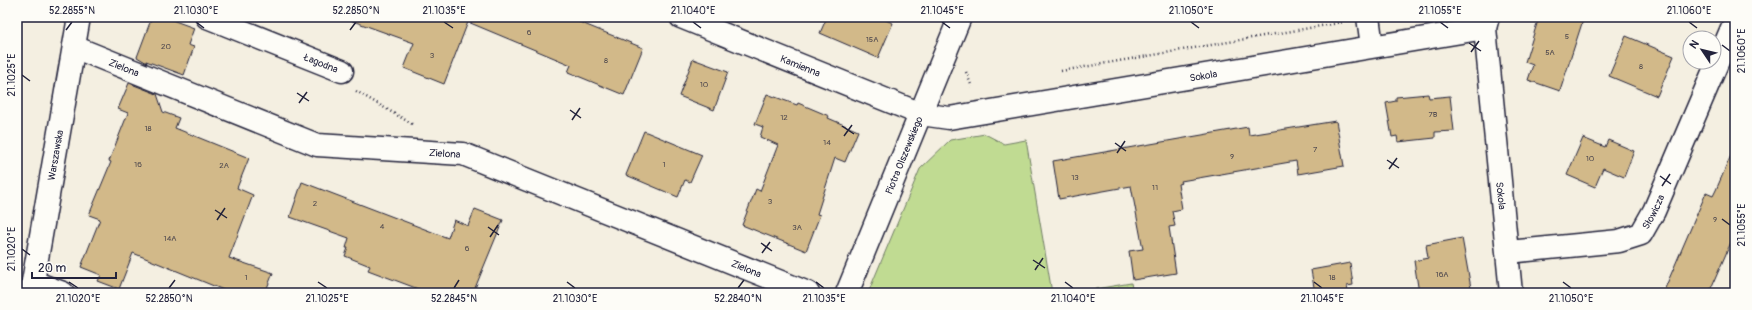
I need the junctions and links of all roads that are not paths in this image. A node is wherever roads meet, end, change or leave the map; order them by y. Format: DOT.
graph roads {
  1 [pos="79,17"];
  2 [pos="207,17"];
  3 [pos="681,17"];
  4 [pos="960,17"];
  5 [pos="1368,17"];
  6 [pos="1735,21"];
  7 [pos="1487,22"];
  8 [pos="74,46"];
  9 [pos="1372,46"];
  10 [pos="342,71"];
  11 [pos="920,114"];
  12 [pos="1508,252"];
  13 [pos="32,288"];
  14 [pos="63,293"];
  15 [pos="808,293"];
  16 [pos="847,293"];
  17 [pos="1511,293"];
  1 -- 8 [label="street, Warszawska"];
  2 -- 10 [label="street, Łagodna"];
  3 -- 11 [label="street, Kamienna"];
  4 -- 11 [label="street, Piotra Olszewskiego"];
  5 -- 9 [label="street"];
  6 -- 12 [label="street, Słowicza"];
  7 -- 9 [label="street, Sokola"];
  7 -- 12 [label="street, Sokola"];
  8 -- 13 [label="street, Warszawska"];
  8 -- 15 [label="street, Zielona"];
  9 -- 11 [label="street, Sokola"];
  11 -- 16 [label="street, Piotra Olszewskiego"];
  12 -- 17 [label="street, Sokola"];
  13 -- 14 [label="street"];
}
